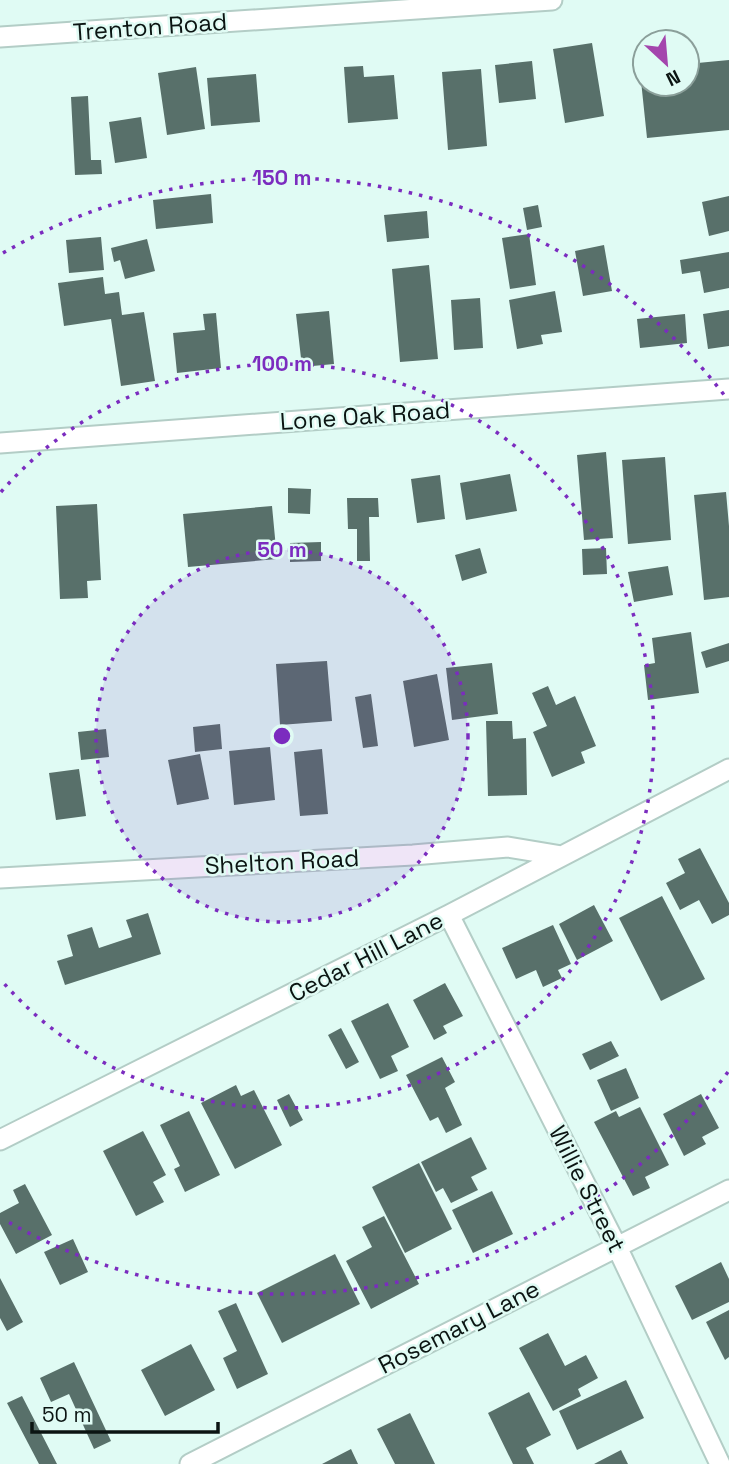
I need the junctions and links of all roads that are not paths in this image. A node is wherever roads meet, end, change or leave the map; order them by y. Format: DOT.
graph roads {
  1 [pos="551,0"];
  2 [pos="0,37"];
  3 [pos="729,389"];
  4 [pos="0,443"];
  5 [pos="729,769"];
  6 [pos="562,856"];
  7 [pos="0,878"];
  8 [pos="449,915"];
  9 [pos="0,1140"];
  10 [pos="729,1190"];
  11 [pos="617,1247"];
  12 [pos="190,1464"];
  13 [pos="720,1464"];
  1 -- 2 [label="street, Trenton Road"];
  3 -- 4 [label="street, Lone Oak Road"];
  5 -- 6 [label="street, Cedar Hill Lane"];
  6 -- 7 [label="street, Shelton Road"];
  6 -- 8 [label="street, Cedar Hill Lane"];
  8 -- 9 [label="street, Cedar Hill Lane"];
  8 -- 11 [label="street, Willie Street"];
  10 -- 11 [label="street, Rosemary Lane"];
  11 -- 12 [label="street, Rosemary Lane"];
  11 -- 13 [label="street, Willie Street"];
}
